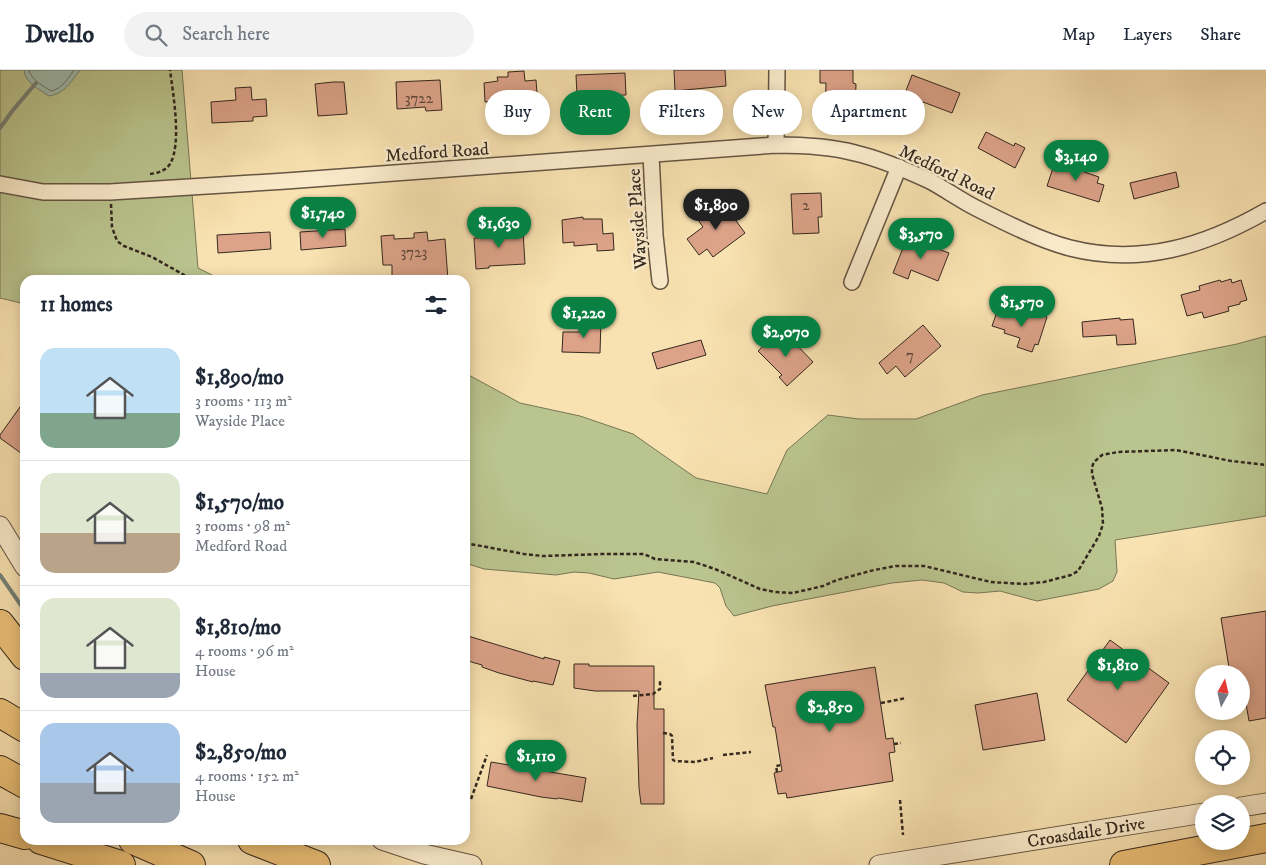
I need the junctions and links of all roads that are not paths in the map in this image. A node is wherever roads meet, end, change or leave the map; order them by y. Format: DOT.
graph roads {
  1 [pos="777,70"];
  2 [pos="776,145"];
  3 [pos="651,155"];
  4 [pos="899,167"];
  5 [pos="0,184"];
  6 [pos="1266,211"];
  7 [pos="660,281"];
  8 [pos="852,282"];
  9 [pos="0,526"];
  10 [pos="20,559"];
  11 [pos="0,624"];
  12 [pos="20,650"];
  13 [pos="0,713"];
  14 [pos="20,725"];
  15 [pos="0,770"];
  16 [pos="20,781"];
  17 [pos="1266,803"];
  18 [pos="1250,806"];
  19 [pos="1195,814"];
  20 [pos="0,828"];
  21 [pos="20,834"];
  22 [pos="1266,838"];
  23 [pos="57,845"];
  24 [pos="145,845"];
  25 [pos="266,845"];
  26 [pos="397,845"];
  27 [pos="121,865"];
  28 [pos="191,865"];
  29 [pos="316,865"];
  30 [pos="472,865"];
  31 [pos="878,865"];
  32 [pos="1124,865"];
  1 -- 2 [label="street"];
  2 -- 3 [label="street, Medford Road"];
  2 -- 4 [label="street, Medford Road"];
  3 -- 5 [label="street, Medford Road"];
  3 -- 7 [label="street, Wayside Place"];
  4 -- 6 [label="street, Medford Road"];
  4 -- 8 [label="street"];
  9 -- 10 [label="street"];
  11 -- 12 [label="highway"];
  13 -- 14 [label="highway"];
  15 -- 16 [label="highway"];
  17 -- 18 [label="street"];
  19 -- 31 [label="street, Croasdaile Drive"];
  20 -- 21 [label="highway"];
  22 -- 32 [label="highway"];
  23 -- 27 [label="highway"];
  24 -- 28 [label="highway"];
  25 -- 29 [label="highway"];
  26 -- 30 [label="street"];
}
